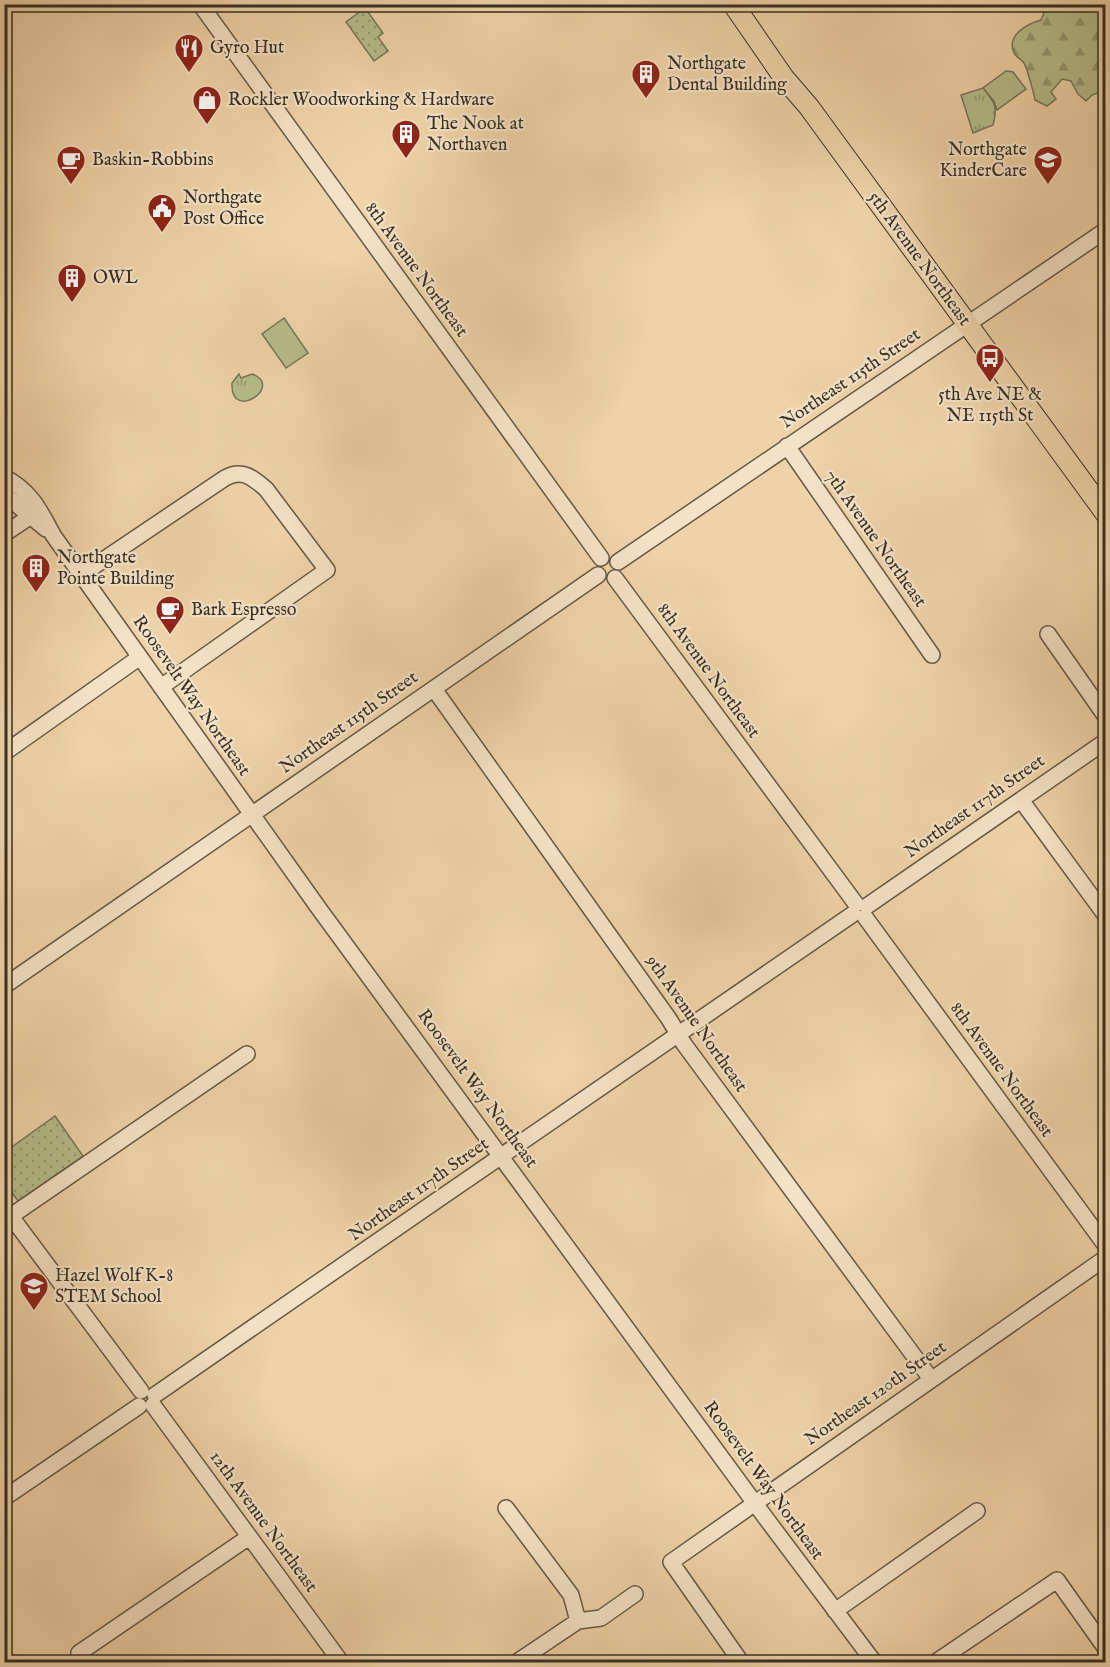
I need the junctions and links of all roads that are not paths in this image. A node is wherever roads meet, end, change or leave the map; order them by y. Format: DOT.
graph roads {
  1 [pos="200,4"];
  2 [pos="733,4"];
  3 [pos="1106,230"];
  4 [pos="967,325"];
  5 [pos="787,446"];
  6 [pos="4,477"];
  7 [pos="4,494"];
  8 [pos="1106,514"];
  9 [pos="31,516"];
  10 [pos="4,534"];
  11 [pos="53,535"];
  12 [pos="601,558"];
  13 [pos="618,561"];
  14 [pos="81,575"];
  15 [pos="598,575"];
  16 [pos="615,578"];
  17 [pos="1048,634"];
  18 [pos="932,655"];
  19 [pos="140,657"];
  20 [pos="161,687"];
  21 [pos="434,689"];
  22 [pos="1106,717"];
  23 [pos="1106,741"];
  24 [pos="4,753"];
  25 [pos="1021,800"];
  26 [pos="252,814"];
  27 [pos="860,910"];
  28 [pos="1106,916"];
  29 [pos="4,986"];
  30 [pos="678,1033"];
  31 [pos="247,1054"];
  32 [pos="503,1156"];
  33 [pos="8,1211"];
  34 [pos="1105,1253"];
  35 [pos="931,1379"];
  36 [pos="147,1399"];
  37 [pos="4,1498"];
  38 [pos="755,1504"];
  39 [pos="506,1508"];
  40 [pos="977,1511"];
  41 [pos="249,1537"];
  42 [pos="635,1594"];
  43 [pos="835,1611"];
  44 [pos="578,1621"];
  45 [pos="1106,1649"];
  46 [pos="79,1653"];
  47 [pos="341,1662"];
  48 [pos="517,1662"];
  49 [pos="741,1662"];
  50 [pos="874,1662"];
  51 [pos="936,1662"];
  1 -- 12 [label="street, 8th Avenue Northeast"];
  2 -- 4 [label="main road, 5th Avenue Northeast"];
  3 -- 4 [label="street, Northeast 115th Street"];
  4 -- 5 [label="street, Northeast 115th Street"];
  4 -- 8 [label="main road, 5th Avenue Northeast"];
  5 -- 13 [label="street, Northeast 115th Street"];
  5 -- 18 [label="street, 7th Avenue Northeast"];
  6 -- 11 [label="street, Roosevelt Way Northeast"];
  7 -- 9 [label="street, Roosevelt Way Northeast"];
  9 -- 10 [label="street"];
  9 -- 11 [label="street, Roosevelt Way Northeast"];
  11 -- 14 [label="street, Roosevelt Way Northeast"];
  12 -- 13 [label="street"];
  12 -- 15 [label="street"];
  13 -- 16 [label="street"];
  14 -- 19 [label="street, Roosevelt Way Northeast"];
  14 -- 20 [label="street"];
  15 -- 16 [label="street"];
  15 -- 21 [label="street, Northeast 115th Street"];
  16 -- 27 [label="street, 8th Avenue Northeast"];
  17 -- 22 [label="street"];
  19 -- 20 [label="street, Roosevelt Way Northeast"];
  19 -- 24 [label="street"];
  20 -- 26 [label="street, Roosevelt Way Northeast"];
  21 -- 26 [label="street, Northeast 115th Street"];
  21 -- 30 [label="street, 9th Avenue Northeast"];
  23 -- 25 [label="street, Northeast 117th Street"];
  25 -- 27 [label="street, Northeast 117th Street"];
  25 -- 28 [label="street"];
  26 -- 29 [label="street, Northeast 115th Street"];
  26 -- 32 [label="street, Roosevelt Way Northeast"];
  27 -- 30 [label="street, Northeast 117th Street"];
  27 -- 34 [label="street, 8th Avenue Northeast"];
  30 -- 32 [label="street, Northeast 117th Street"];
  30 -- 35 [label="street, 9th Avenue Northeast"];
  31 -- 33 [label="street"];
  32 -- 36 [label="street, Northeast 117th Street"];
  32 -- 38 [label="street, Roosevelt Way Northeast"];
  33 -- 36 [label="street, 12th Avenue Northeast"];
  34 -- 35 [label="street, Northeast 120th Street"];
  35 -- 38 [label="street, Northeast 120th Street"];
  36 -- 37 [label="street, Northeast 117th Street"];
  36 -- 41 [label="street, 12th Avenue Northeast"];
  38 -- 43 [label="street, Roosevelt Way Northeast"];
  38 -- 49 [label="street, Northeast 120th Street"];
  39 -- 44 [label="street"];
  40 -- 43 [label="street"];
  41 -- 46 [label="street"];
  41 -- 47 [label="street, 12th Avenue Northeast"];
  42 -- 44 [label="street"];
  43 -- 50 [label="street, Roosevelt Way Northeast"];
  44 -- 48 [label="street"];
  45 -- 51 [label="street"];
}
